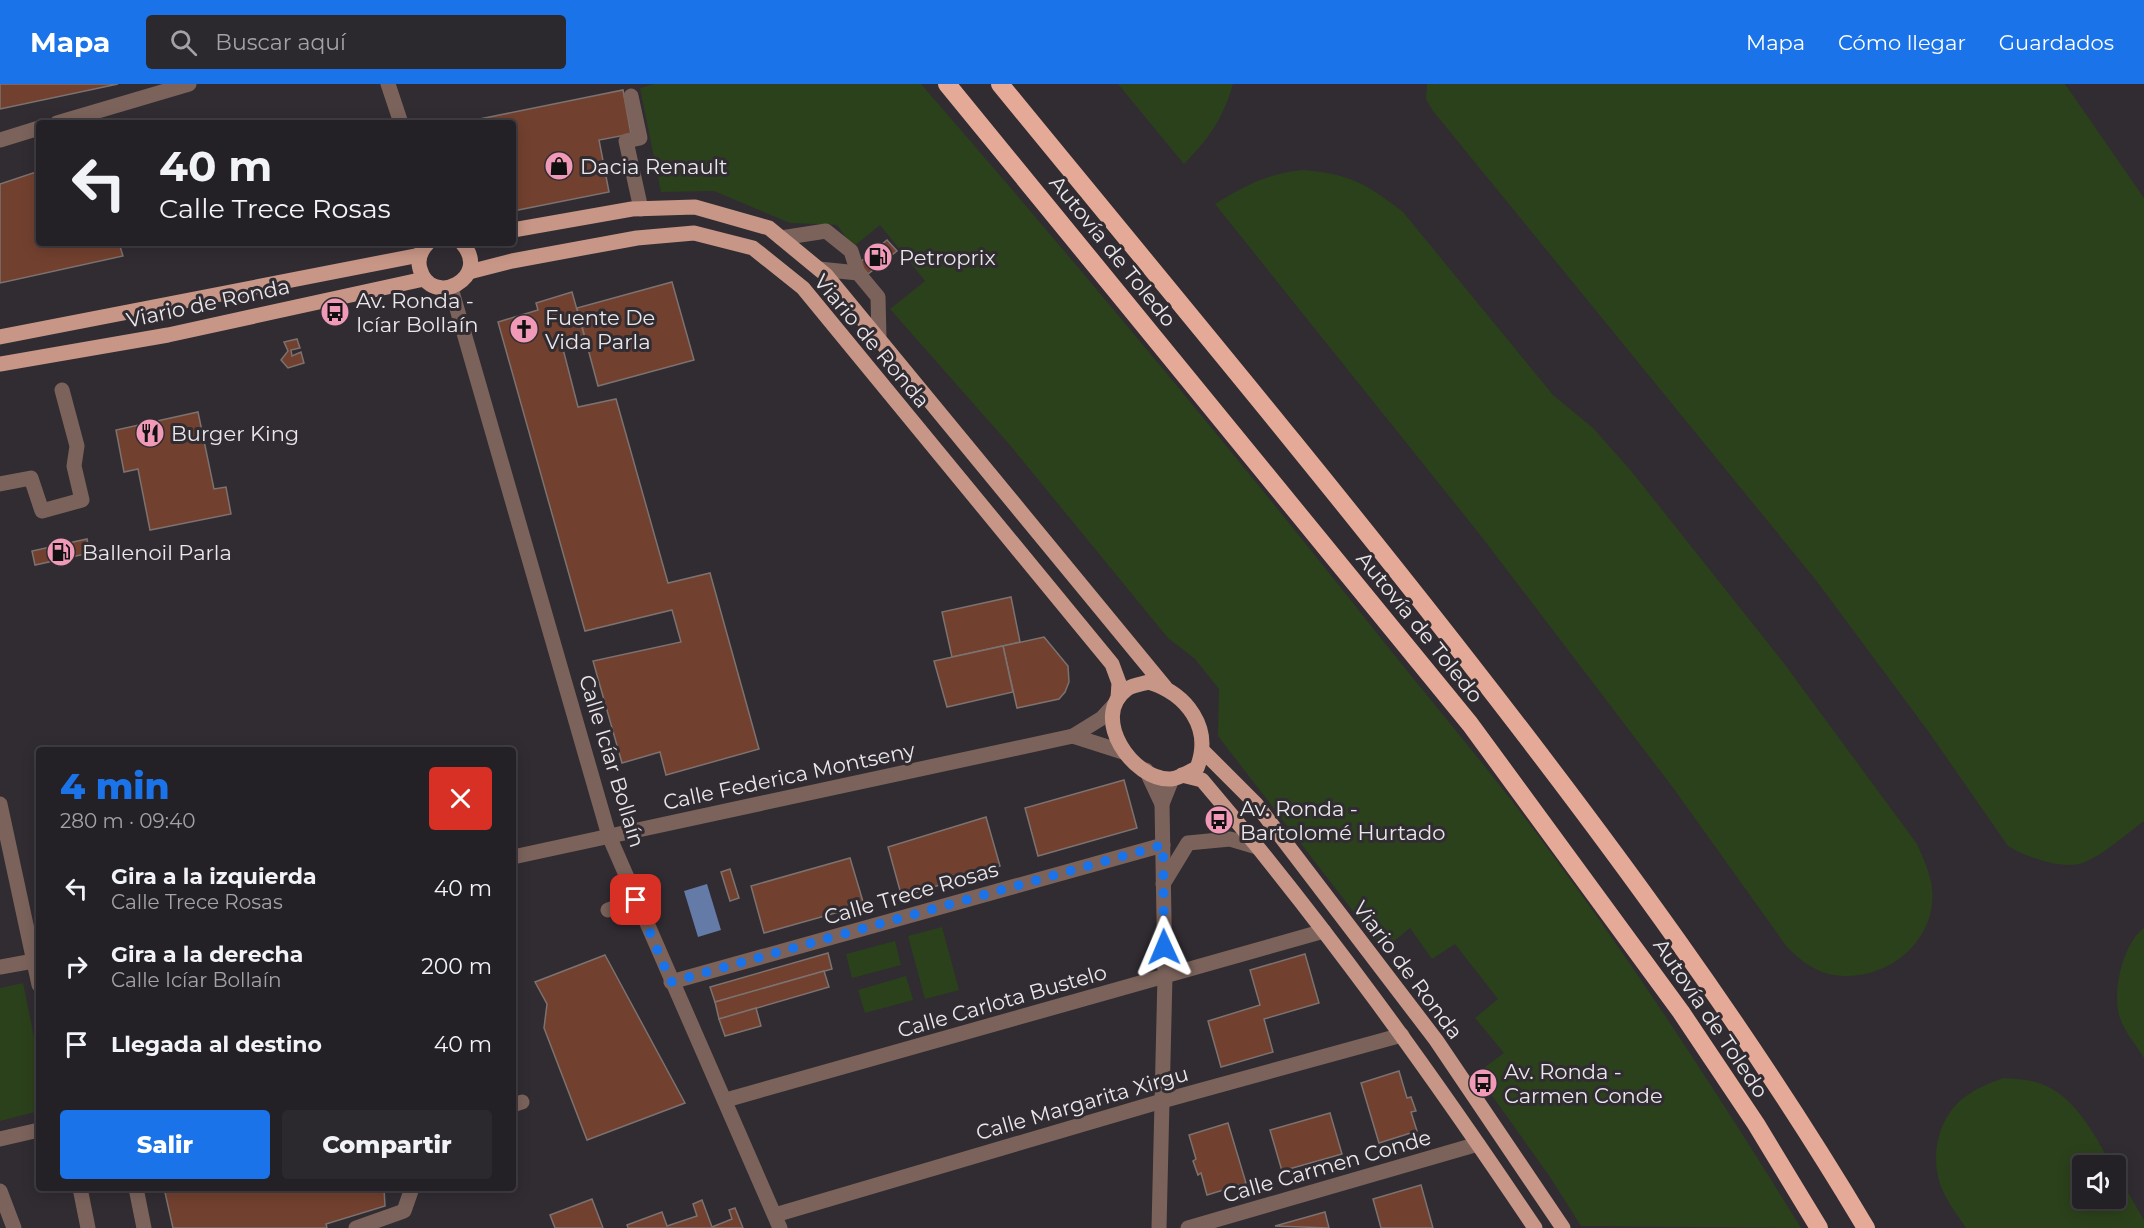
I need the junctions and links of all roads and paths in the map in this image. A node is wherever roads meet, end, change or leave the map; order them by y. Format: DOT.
graph roads {
  1 [pos="189,84"];
  2 [pos="388,84"];
  3 [pos="947,84"];
  4 [pos="1000,84"];
  5 [pos="631,96"];
  6 [pos="67,120"];
  7 [pos="400,120"];
  8 [pos="36,129"];
  9 [pos="0,140"];
  10 [pos="641,209"];
  11 [pos="516,230"];
  12 [pos="781,238"];
  13 [pos="465,246"];
  14 [pos="424,249"];
  15 [pos="819,269"];
  16 [pos="469,272"];
  17 [pos="858,273"];
  18 [pos="424,279"];
  19 [pos="451,288"];
  20 [pos="0,337"];
  21 [pos="879,339"];
  22 [pos="0,364"];
  23 [pos="62,390"];
  24 [pos="0,484"];
  25 [pos="1165,687"];
  26 [pos="1115,702"];
  27 [pos="1074,736"];
  28 [pos="1203,751"];
  29 [pos="1123,752"];
  30 [pos="1146,770"];
  31 [pos="1177,777"];
  32 [pos="0,804"];
  33 [pos="1162,804"];
  34 [pos="609,836"];
  35 [pos="1163,845"];
  36 [pos="1257,847"];
  37 [pos="516,856"];
  38 [pos="1163,884"];
  39 [pos="636,900"];
  40 [pos="608,910"];
  41 [pos="1324,931"];
  42 [pos="36,961"];
  43 [pos="0,967"];
  44 [pos="1165,976"];
  45 [pos="671,982"];
  46 [pos="1402,1035"];
  47 [pos="726,1100"];
  48 [pos="1162,1101"];
  49 [pos="36,1131"];
  50 [pos="0,1139"];
  51 [pos="1478,1144"];
  52 [pos="0,1191"];
  53 [pos="81,1191"];
  54 [pos="137,1191"];
  55 [pos="411,1191"];
  56 [pos="777,1221"];
  57 [pos="9,1227"];
  58 [pos="88,1228"];
  59 [pos="144,1228"];
  60 [pos="357,1228"];
  61 [pos="1160,1228"];
  62 [pos="1188,1228"];
  63 [pos="1535,1228"];
  64 [pos="1563,1228"];
  65 [pos="1819,1228"];
  66 [pos="1866,1228"];
  1 -- 6 [label="street"];
  2 -- 7 [label="street"];
  3 -- 65 [label="highway, Autovía de Toledo"];
  4 -- 66 [label="highway, Autovía de Toledo"];
  5 -- 10 [label="street"];
  8 -- 9 [label="street"];
  10 -- 11 [label="main road, Viario de Ronda"];
  10 -- 12 [label="main road, Viario de Ronda"];
  12 -- 15 [label="main road, Viario de Ronda"];
  12 -- 17 [label="street"];
  13 -- 16 [label="main road"];
  14 -- 18 [label="main road"];
  14 -- 20 [label="main road, Viario de Ronda"];
  15 -- 17 [label="street"];
  15 -- 21 [label="main road, Viario de Ronda"];
  16 -- 19 [label="main road"];
  16 -- 26 [label="main road, Viario de Ronda"];
  17 -- 21 [label="street"];
  18 -- 19 [label="main road"];
  18 -- 22 [label="main road, Viario de Ronda"];
  19 -- 34 [label="street, Calle Icíar Bollaín"];
  21 -- 25 [label="main road, Viario de Ronda"];
  23 -- 24 [label="street"];
  25 -- 26 [label="main road"];
  25 -- 28 [label="main road"];
  26 -- 27 [label="street, Calle Federica Montseny"];
  26 -- 29 [label="main road"];
  27 -- 29 [label="street"];
  27 -- 34 [label="street, Calle Federica Montseny"];
  28 -- 31 [label="main road"];
  28 -- 64 [label="main road, Viario de Ronda"];
  29 -- 30 [label="main road"];
  30 -- 31 [label="main road"];
  30 -- 33 [label="street"];
  31 -- 33 [label="street"];
  31 -- 36 [label="main road, Viario de Ronda"];
  32 -- 42 [label="street"];
  33 -- 35 [label="street"];
  34 -- 37 [label="street, Calle Federica Montseny"];
  34 -- 39 [label="street, Calle Icíar Bollaín"];
  35 -- 38 [label="street"];
  35 -- 45 [label="street, Calle Trece Rosas"];
  36 -- 38 [label="street"];
  36 -- 41 [label="main road, Viario de Ronda"];
  38 -- 44 [label="street"];
  39 -- 40 [label="street"];
  39 -- 45 [label="street, Calle Icíar Bollaín"];
  41 -- 44 [label="street, Calle Carlota Bustelo"];
  41 -- 46 [label="main road, Viario de Ronda"];
  42 -- 43 [label="street"];
  44 -- 47 [label="street, Calle Carlota Bustelo"];
  44 -- 48 [label="street"];
  45 -- 47 [label="street, Calle Icíar Bollaín"];
  46 -- 48 [label="street, Calle Margarita Xirgu"];
  46 -- 51 [label="main road, Viario de Ronda"];
  47 -- 56 [label="street, Calle Icíar Bollaín"];
  48 -- 56 [label="street, Calle Margarita Xirgu"];
  48 -- 61 [label="street"];
  49 -- 50 [label="street"];
  51 -- 62 [label="street, Calle Carmen Conde"];
  51 -- 63 [label="main road, Viario de Ronda"];
  52 -- 57 [label="street"];
  53 -- 58 [label="street"];
  54 -- 59 [label="street"];
  55 -- 60 [label="street"];
}
